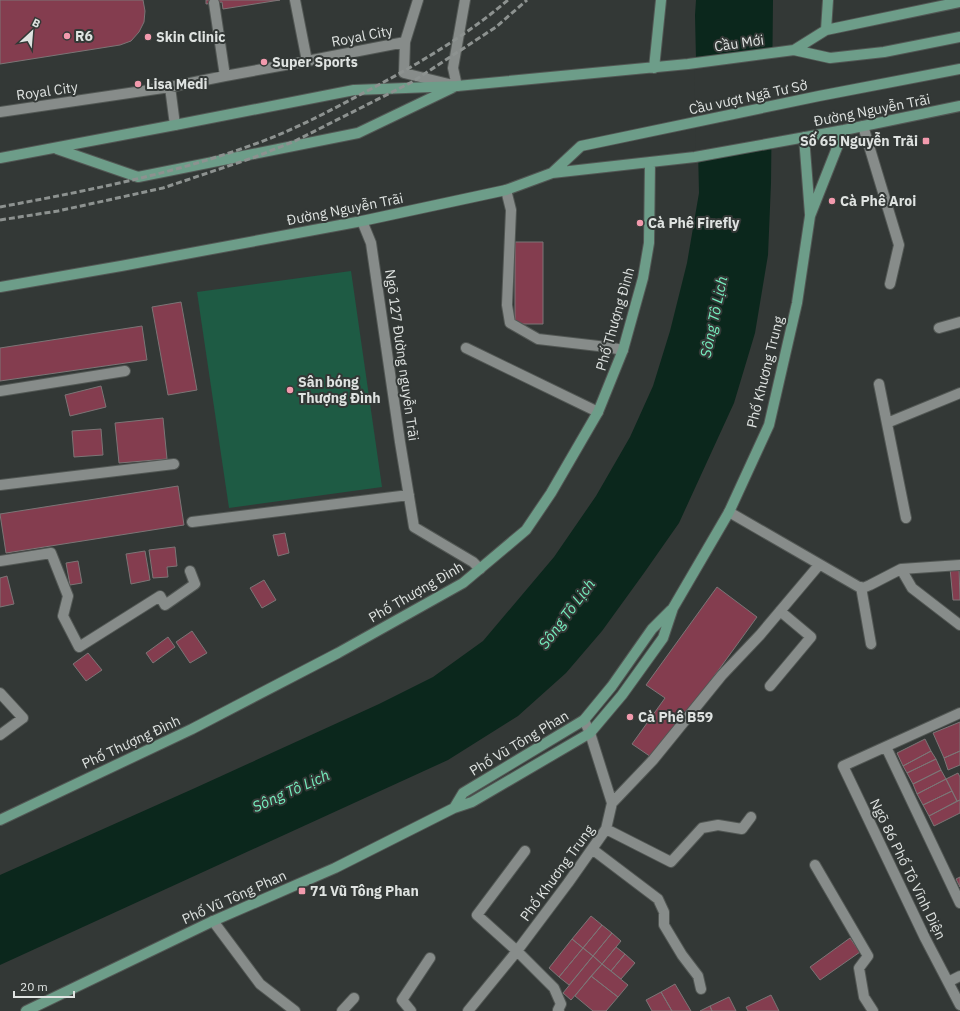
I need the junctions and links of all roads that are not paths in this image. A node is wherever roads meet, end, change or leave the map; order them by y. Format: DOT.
graph roads {
  1 [pos="295,0"];
  2 [pos="418,0"];
  3 [pos="465,0"];
  4 [pos="661,0"];
  5 [pos="828,0"];
  6 [pos="960,2"];
  7 [pos="214,3"];
  8 [pos="826,30"];
  9 [pos="960,37"];
  10 [pos="405,42"];
  11 [pos="794,50"];
  12 [pos="307,61"];
  13 [pos="654,68"];
  14 [pos="960,70"];
  15 [pos="225,76"];
  16 [pos="457,86"];
  17 [pos="170,87"];
  18 [pos="960,106"];
  19 [pos="0,112"];
  20 [pos="176,126"];
  21 [pos="863,126"];
  22 [pos="844,130"];
  23 [pos="804,137"];
  24 [pos="55,148"];
  25 [pos="0,158"];
  26 [pos="650,162"];
  27 [pos="552,173"];
  28 [pos="506,190"];
  29 [pos="810,216"];
  30 [pos="362,220"];
  31 [pos="890,284"];
  32 [pos="0,287"];
  33 [pos="960,322"];
  34 [pos="939,328"];
  35 [pos="466,348"];
  36 [pos="623,350"];
  37 [pos="125,371"];
  38 [pos="878,384"];
  39 [pos="0,391"];
  40 [pos="960,393"];
  41 [pos="598,412"];
  42 [pos="887,423"];
  43 [pos="174,464"];
  44 [pos="0,485"];
  45 [pos="409,495"];
  46 [pos="729,512"];
  47 [pos="906,518"];
  48 [pos="192,522"];
  49 [pos="0,561"];
  50 [pos="819,565"];
  51 [pos="960,565"];
  52 [pos="480,569"];
  53 [pos="901,569"];
  54 [pos="190,571"];
  55 [pos="861,588"];
  56 [pos="673,608"];
  57 [pos="780,611"];
  58 [pos="960,625"];
  59 [pos="871,644"];
  60 [pos="770,686"];
  61 [pos="0,693"];
  62 [pos="960,713"];
  63 [pos="584,720"];
  64 [pos="590,733"];
  65 [pos="0,735"];
  66 [pos="886,747"];
  67 [pos="612,803"];
  68 [pos="454,808"];
  69 [pos="751,817"];
  70 [pos="0,820"];
  71 [pos="606,829"];
  72 [pos="592,849"];
  73 [pos="525,851"];
  74 [pos="815,865"];
  75 [pos="960,903"];
  76 [pos="213,921"];
  77 [pos="517,951"];
  78 [pos="430,958"];
  79 [pos="960,976"];
  80 [pos="948,982"];
  81 [pos="701,989"];
  82 [pos="354,998"];
  83 [pos="960,1005"];
  84 [pos="26,1011"];
  85 [pos="295,1011"];
  86 [pos="342,1011"];
  87 [pos="411,1011"];
  88 [pos="468,1011"];
  89 [pos="559,1011"];
  90 [pos="873,1011"];
  1 -- 12 [label="street"];
  2 -- 10 [label="street"];
  3 -- 16 [label="street"];
  4 -- 13 [label="main road"];
  5 -- 8 [label="main road"];
  6 -- 8 [label="main road"];
  7 -- 15 [label="street"];
  8 -- 11 [label="main road"];
  9 -- 11 [label="main road"];
  10 -- 12 [label="street, Royal City"];
  10 -- 16 [label="street, Royal City"];
  11 -- 13 [label="main road, Cầu Mới"];
  12 -- 15 [label="street, Royal City"];
  13 -- 16 [label="main road"];
  14 -- 27 [label="main road, Cầu vượt Ngã Tư Sở"];
  15 -- 17 [label="street, Royal City"];
  16 -- 20 [label="main road"];
  16 -- 24 [label="main road"];
  17 -- 19 [label="street, Royal City"];
  17 -- 20 [label="street"];
  18 -- 21 [label="main road, Đường Nguyễn Trãi"];
  20 -- 24 [label="main road"];
  21 -- 22 [label="main road, Đường Nguyễn Trãi"];
  21 -- 31 [label="street"];
  22 -- 23 [label="main road, Đường Nguyễn Trãi"];
  22 -- 29 [label="main road, Phố Khương Trung"];
  23 -- 26 [label="main road, Đường Nguyễn Trãi"];
  23 -- 29 [label="main road, Phố Khương Trung"];
  24 -- 25 [label="main road"];
  26 -- 27 [label="main road, Đường Nguyễn Trãi"];
  26 -- 36 [label="main road, Phố Thượng Đình"];
  27 -- 28 [label="main road, Đường Nguyễn Trãi"];
  28 -- 30 [label="main road, Đường Nguyễn Trãi"];
  28 -- 36 [label="street"];
  29 -- 46 [label="main road, Phố Khương Trung"];
  30 -- 32 [label="main road, Đường Nguyễn Trãi"];
  30 -- 45 [label="street, Ngõ 127 Đường nguyễn Trãi"];
  33 -- 34 [label="street"];
  35 -- 41 [label="street"];
  36 -- 41 [label="main road, Phố Thượng Đình"];
  37 -- 39 [label="street"];
  38 -- 42 [label="street"];
  40 -- 42 [label="street"];
  41 -- 52 [label="main road, Phố Thượng Đình"];
  42 -- 47 [label="street"];
  43 -- 44 [label="street"];
  45 -- 48 [label="street"];
  45 -- 52 [label="street, Ngõ 127 Đường nguyễn Trãi"];
  46 -- 50 [label="street"];
  46 -- 56 [label="main road, Phố Khương Trung"];
  49 -- 54 [label="street"];
  50 -- 55 [label="street"];
  50 -- 57 [label="street"];
  51 -- 53 [label="street"];
  52 -- 70 [label="main road, Phố Thượng Đình"];
  53 -- 55 [label="street"];
  53 -- 58 [label="street"];
  55 -- 59 [label="street"];
  56 -- 63 [label="main road, Phố Khương Trung"];
  56 -- 64 [label="main road, Phố Khương Trung"];
  57 -- 60 [label="street"];
  57 -- 67 [label="street"];
  61 -- 65 [label="street"];
  62 -- 66 [label="street"];
  63 -- 64 [label="street"];
  63 -- 68 [label="main road, Phố Vũ Tông Phan"];
  64 -- 67 [label="street"];
  64 -- 68 [label="main road, Phố Vũ Tông Phan"];
  66 -- 75 [label="street"];
  66 -- 80 [label="street, Ngõ 86 Phố Tô Vĩnh Diện"];
  67 -- 71 [label="street, Phố Khương Trung"];
  68 -- 76 [label="main road, Phố Vũ Tông Phan"];
  69 -- 71 [label="street"];
  71 -- 72 [label="street, Phố Khương Trung"];
  72 -- 77 [label="street, Phố Khương Trung"];
  72 -- 81 [label="street"];
  73 -- 77 [label="street"];
  74 -- 90 [label="street"];
  76 -- 84 [label="main road, Phố Vũ Tông Phan"];
  76 -- 85 [label="street"];
  77 -- 88 [label="street, Phố Khương Trung"];
  77 -- 89 [label="street"];
  78 -- 87 [label="street"];
  79 -- 80 [label="street"];
  80 -- 83 [label="street, Ngõ 86 Phố Tô Vĩnh Diện"];
  82 -- 86 [label="street"];
}
